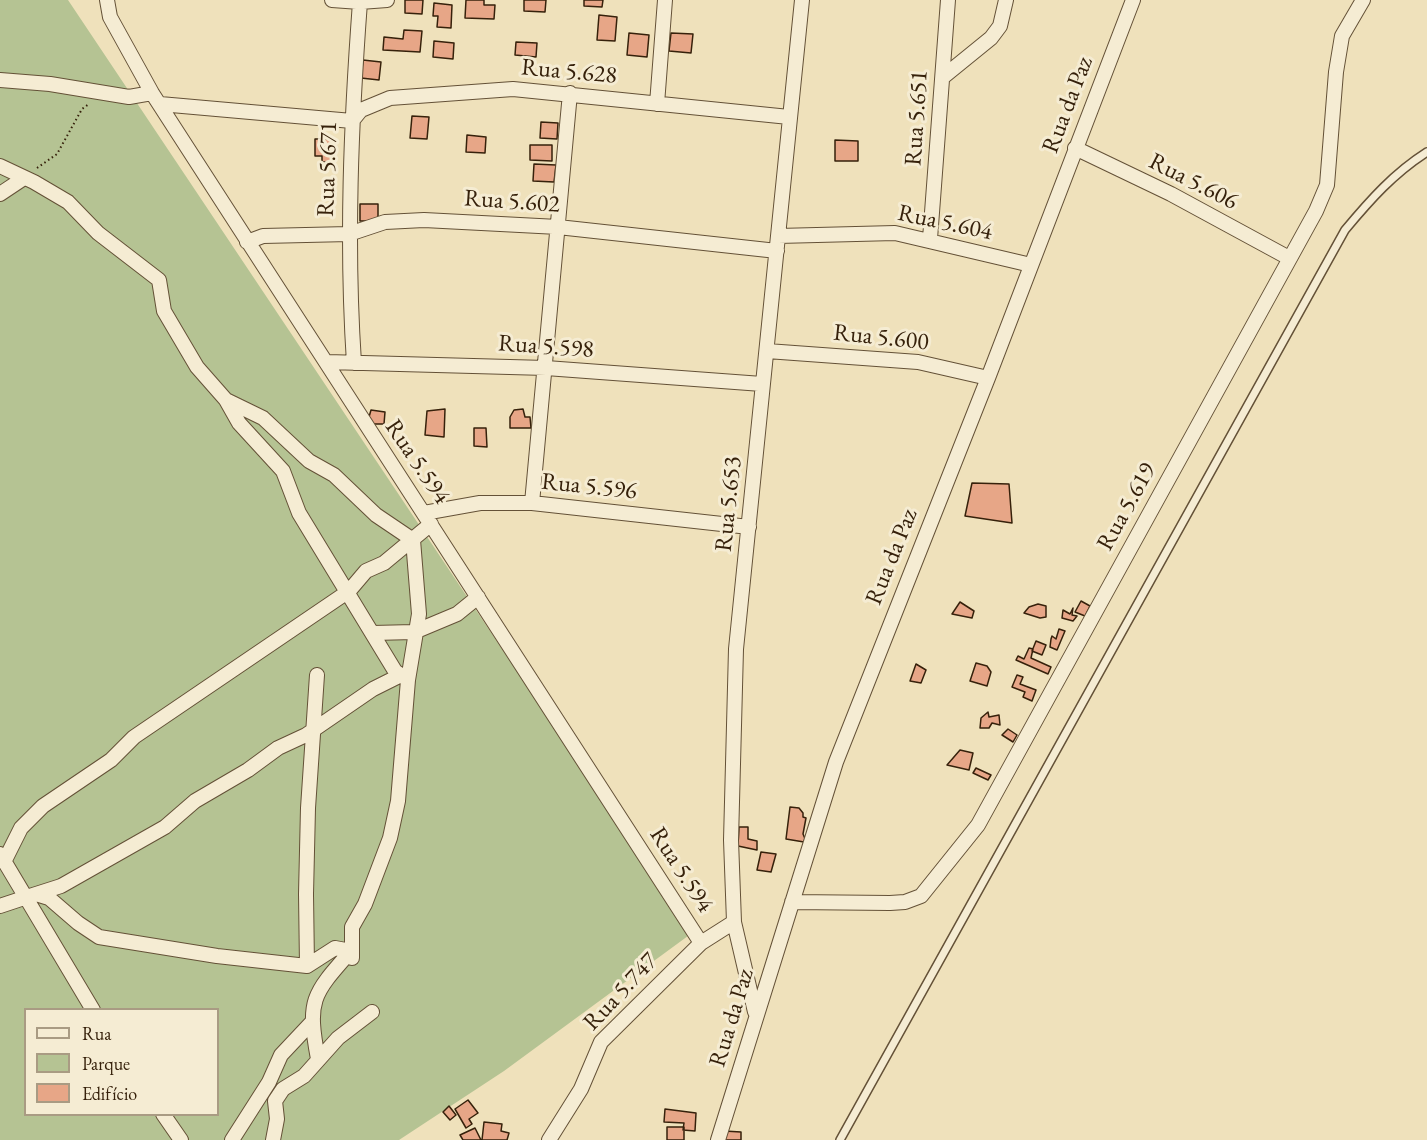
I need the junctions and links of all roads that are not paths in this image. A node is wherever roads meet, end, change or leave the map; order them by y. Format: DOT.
graph roads {
  1 [pos="107,0"];
  2 [pos="332,0"];
  3 [pos="387,0"];
  4 [pos="665,0"];
  5 [pos="802,0"];
  6 [pos="948,0"];
  7 [pos="1006,0"];
  8 [pos="1133,0"];
  9 [pos="1363,0"];
  10 [pos="360,2"];
  11 [pos="943,77"];
  12 [pos="0,80"];
  13 [pos="570,93"];
  14 [pos="156,98"];
  15 [pos="657,104"];
  16 [pos="789,117"];
  17 [pos="352,121"];
  18 [pos="1075,148"];
  19 [pos="1427,152"];
  20 [pos="0,166"];
  21 [pos="24,178"];
  22 [pos="0,194"];
  23 [pos="558,227"];
  24 [pos="349,234"];
  25 [pos="778,236"];
  26 [pos="930,239"];
  27 [pos="247,242"];
  28 [pos="777,251"];
  29 [pos="1289,258"];
  30 [pos="1031,265"];
  31 [pos="767,351"];
  32 [pos="327,362"];
  33 [pos="354,363"];
  34 [pos="546,368"];
  35 [pos="988,378"];
  36 [pos="762,384"];
  37 [pos="226,400"];
  38 [pos="532,503"];
  39 [pos="427,518"];
  40 [pos="748,527"];
  41 [pos="412,540"];
  42 [pos="349,591"];
  43 [pos="478,597"];
  44 [pos="414,632"];
  45 [pos="373,633"];
  46 [pos="316,675"];
  47 [pos="404,678"];
  48 [pos="312,729"];
  49 [pos="2,857"];
  50 [pos="32,895"];
  51 [pos="792,902"];
  52 [pos="0,906"];
  53 [pos="735,922"];
  54 [pos="700,943"];
  55 [pos="351,955"];
  56 [pos="308,966"];
  57 [pos="92,1008"];
  58 [pos="372,1012"];
  59 [pos="756,1013"];
  60 [pos="313,1021"];
  61 [pos="318,1059"];
  62 [pos="164,1116"];
  63 [pos="181,1140"];
  64 [pos="232,1140"];
  65 [pos="273,1140"];
  66 [pos="549,1140"];
  67 [pos="718,1140"];
  68 [pos="840,1140"];
  1 -- 14 [label="street, Rua 5.594"];
  2 -- 10 [label="street"];
  3 -- 10 [label="street"];
  4 -- 15 [label="street"];
  5 -- 16 [label="street, Rua 5.653"];
  6 -- 11 [label="street, Rua 5.651"];
  7 -- 11 [label="street"];
  8 -- 18 [label="street, Rua da Paz"];
  9 -- 29 [label="street, Rua 5.619"];
  10 -- 17 [label="street, Rua 5.671"];
  11 -- 26 [label="street, Rua 5.651"];
  12 -- 14 [label="street"];
  13 -- 15 [label="street, Rua 5.628"];
  13 -- 17 [label="street, Rua 5.628"];
  13 -- 23 [label="street"];
  14 -- 17 [label="street"];
  14 -- 27 [label="street, Rua 5.594"];
  15 -- 16 [label="street, Rua 5.628"];
  16 -- 25 [label="street, Rua 5.653"];
  17 -- 24 [label="street, Rua 5.671"];
  18 -- 29 [label="street, Rua 5.606"];
  18 -- 30 [label="street, Rua da Paz"];
  19 -- 68 [label="lane"];
  20 -- 21 [label="street"];
  21 -- 22 [label="street"];
  21 -- 37 [label="street"];
  23 -- 24 [label="street, Rua 5.602"];
  23 -- 28 [label="street, Rua 5.602"];
  23 -- 34 [label="street"];
  24 -- 27 [label="street, Rua 5.602"];
  24 -- 33 [label="street, Rua 5.671"];
  25 -- 26 [label="street, Rua 5.604"];
  25 -- 28 [label="street, Rua 5.653"];
  26 -- 30 [label="street, Rua 5.604"];
  27 -- 32 [label="street, Rua 5.594"];
  28 -- 31 [label="street, Rua 5.653"];
  29 -- 51 [label="street, Rua 5.619"];
  30 -- 35 [label="street, Rua da Paz"];
  31 -- 35 [label="street, Rua 5.600"];
  31 -- 36 [label="street, Rua 5.653"];
  32 -- 33 [label="street, Rua 5.598"];
  32 -- 39 [label="street, Rua 5.594"];
  33 -- 34 [label="street, Rua 5.598"];
  34 -- 36 [label="street, Rua 5.598"];
  34 -- 38 [label="street"];
  35 -- 51 [label="street, Rua da Paz"];
  36 -- 40 [label="street, Rua 5.653"];
  37 -- 41 [label="street"];
  37 -- 42 [label="street"];
  38 -- 39 [label="street, Rua 5.596"];
  38 -- 40 [label="street, Rua 5.596"];
  39 -- 41 [label="street"];
  39 -- 43 [label="street, Rua 5.594"];
  40 -- 53 [label="street, Rua 5.653"];
  41 -- 42 [label="street"];
  41 -- 44 [label="street"];
  42 -- 45 [label="street"];
  42 -- 49 [label="street"];
  43 -- 44 [label="street"];
  43 -- 54 [label="street, Rua 5.594"];
  44 -- 45 [label="street"];
  44 -- 47 [label="street"];
  45 -- 47 [label="street"];
  46 -- 48 [label="street"];
  47 -- 48 [label="street"];
  47 -- 55 [label="street"];
  48 -- 50 [label="street"];
  48 -- 56 [label="street"];
  49 -- 50 [label="street"];
  50 -- 52 [label="street"];
  50 -- 56 [label="street"];
  50 -- 57 [label="street"];
  51 -- 59 [label="street, Rua da Paz"];
  53 -- 54 [label="street, Rua 5.747"];
  53 -- 59 [label="street, Rua 5.653"];
  54 -- 66 [label="street, Rua 5.747"];
  55 -- 56 [label="street"];
  55 -- 60 [label="street"];
  58 -- 61 [label="street"];
  59 -- 67 [label="street, Rua da Paz"];
  60 -- 61 [label="street"];
  60 -- 64 [label="street"];
  61 -- 65 [label="street"];
  62 -- 63 [label="street"];
}
